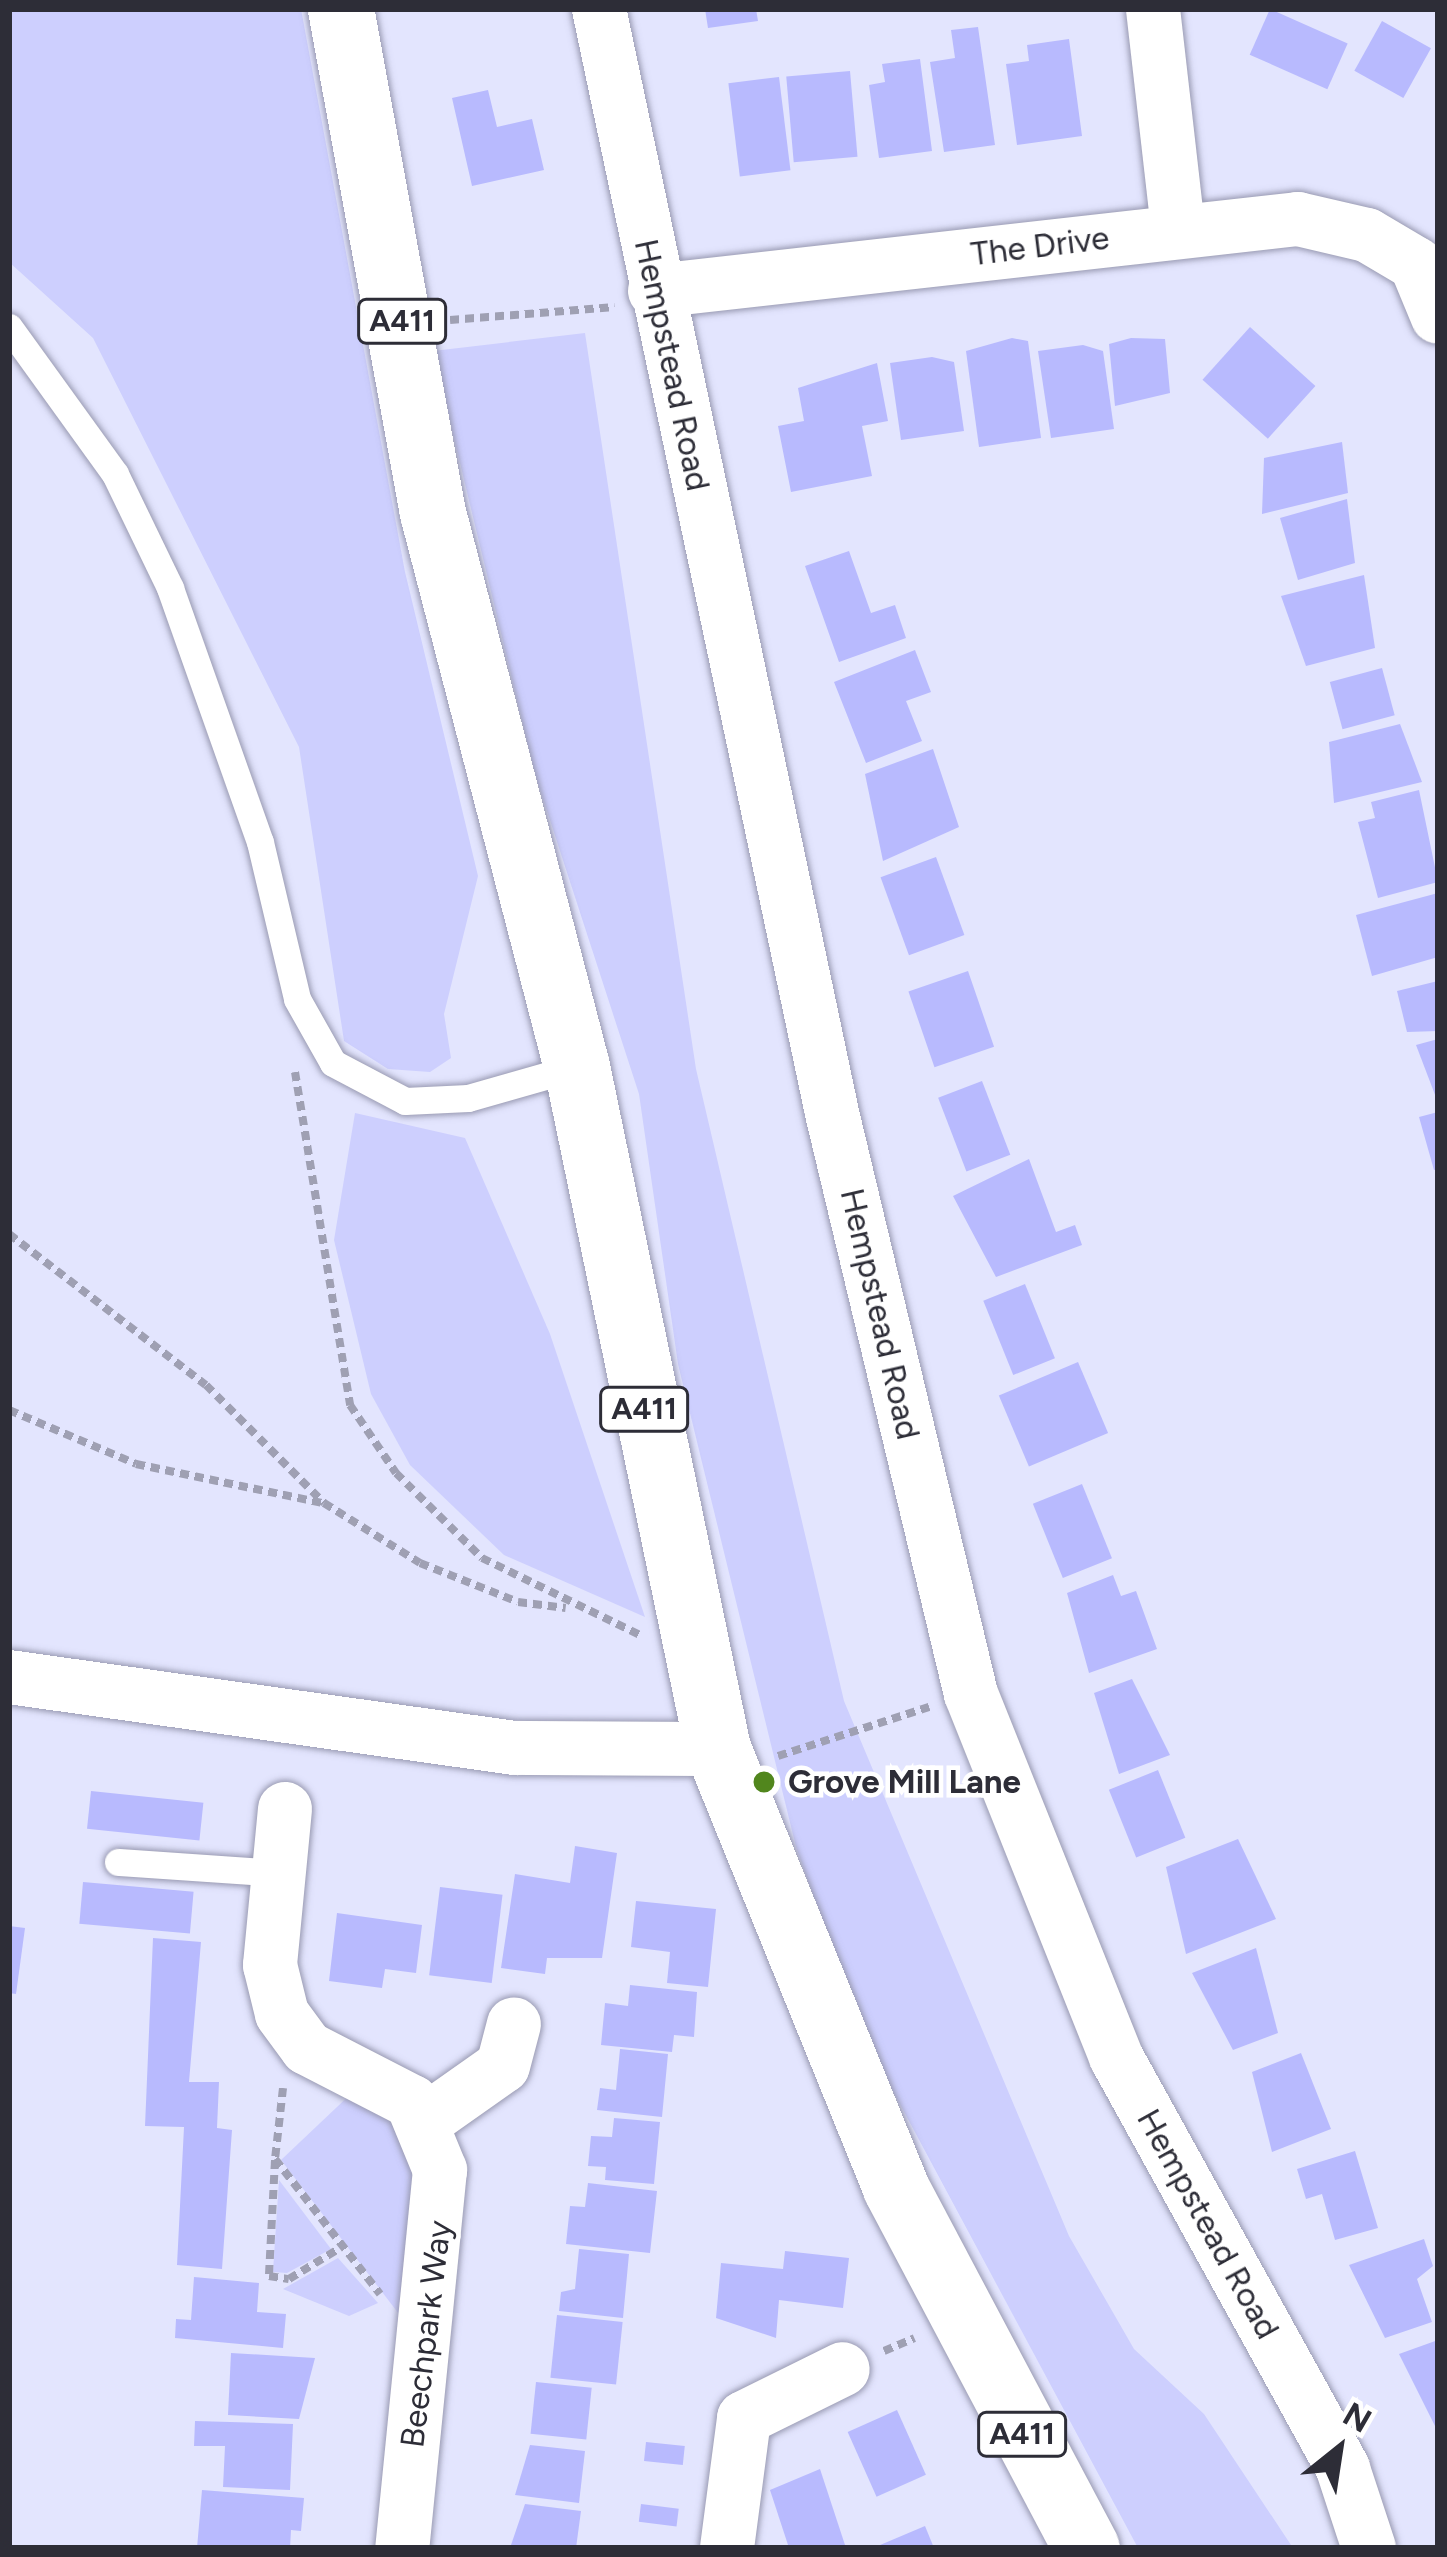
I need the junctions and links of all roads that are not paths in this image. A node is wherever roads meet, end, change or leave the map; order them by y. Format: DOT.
graph roads {
  1 [pos="340,9"];
  2 [pos="599,9"];
  3 [pos="1153,9"];
  4 [pos="1178,230"];
  5 [pos="1427,262"];
  6 [pos="657,297"];
  7 [pos="1438,317"];
  8 [pos="9,327"];
  9 [pos="577,1067"];
  10 [pos="9,1677"];
  11 [pos="739,1755"];
  12 [pos="285,1809"];
  13 [pos="118,1862"];
  14 [pos="278,1874"];
  15 [pos="514,2024"];
  16 [pos="425,2121"];
  17 [pos="843,2369"];
  18 [pos="402,2548"];
  19 [pos="727,2548"];
  20 [pos="1087,2548"];
  21 [pos="1369,2548"];
  1 -- 9 [label="main road, A411"];
  2 -- 6 [label="street, Hempstead Road"];
  3 -- 4 [label="street"];
  4 -- 5 [label="street, The Drive"];
  4 -- 6 [label="street, The Drive"];
  5 -- 7 [label="street"];
  6 -- 21 [label="street, Hempstead Road"];
  8 -- 9 [label="lane"];
  9 -- 11 [label="main road, A411"];
  10 -- 11 [label="street"];
  11 -- 20 [label="main road, A411"];
  12 -- 14 [label="street"];
  13 -- 14 [label="lane"];
  14 -- 16 [label="street"];
  15 -- 16 [label="street"];
  16 -- 18 [label="street, Beechpark Way"];
  17 -- 19 [label="street"];
}
